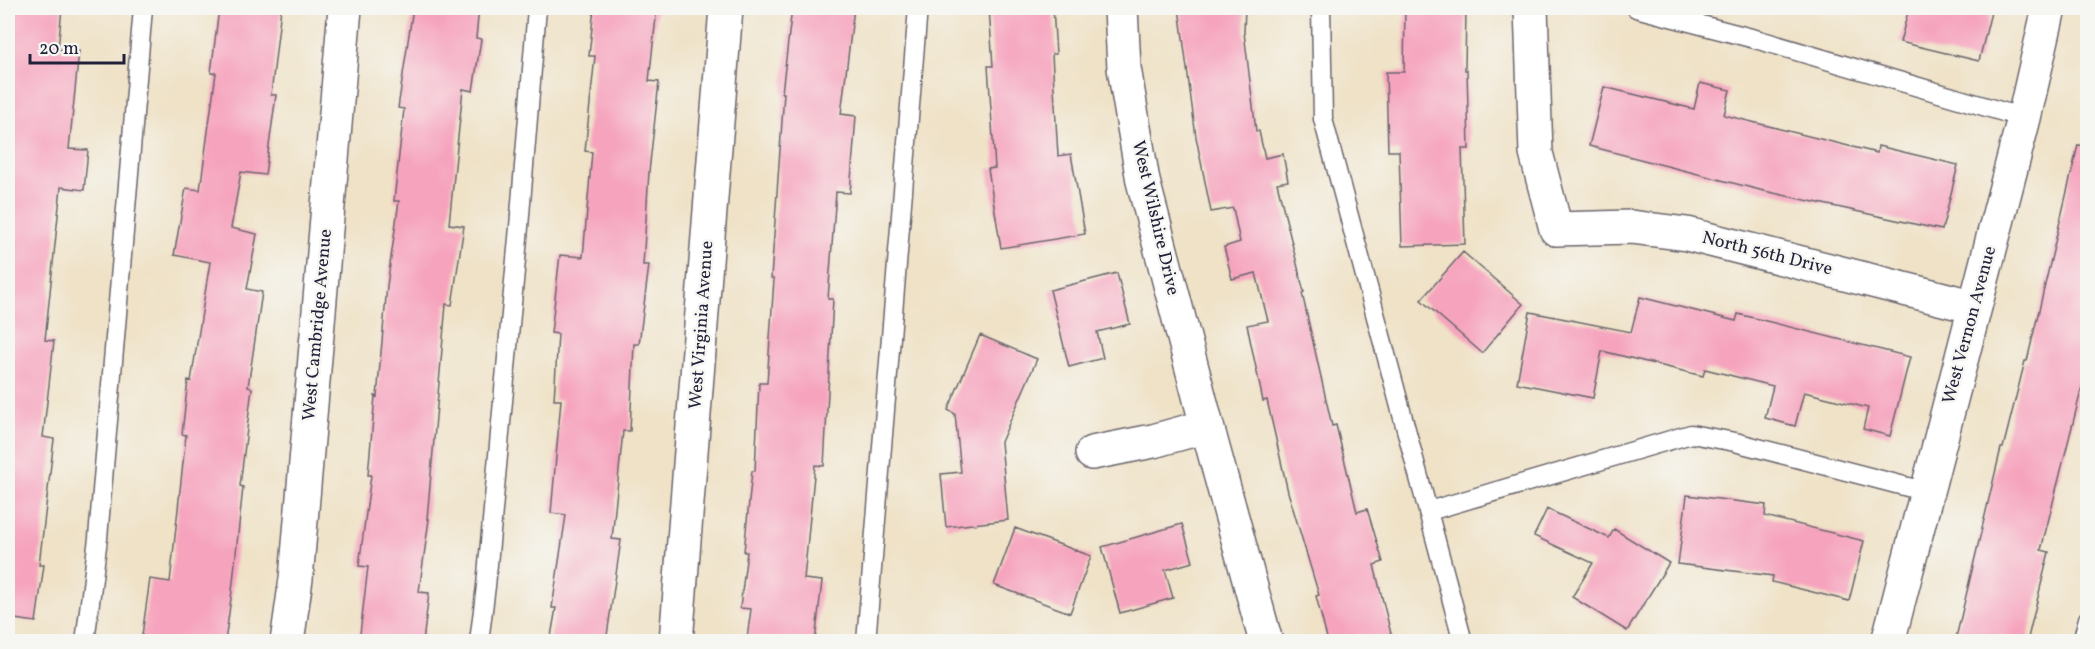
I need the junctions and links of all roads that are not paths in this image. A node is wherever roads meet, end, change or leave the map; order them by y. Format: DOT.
graph roads {
  1 [pos="143,8"];
  2 [pos="345,8"];
  3 [pos="537,8"];
  4 [pos="726,8"];
  5 [pos="918,8"];
  6 [pos="1121,8"];
  7 [pos="1321,8"];
  8 [pos="1531,8"];
  9 [pos="1636,8"];
  10 [pos="2049,8"];
  11 [pos="2024,118"];
  12 [pos="1975,307"];
  13 [pos="1207,426"];
  14 [pos="1092,453"];
  15 [pos="1927,492"];
  16 [pos="1429,511"];
  17 [pos="2088,619"];
  18 [pos="85,642"];
  19 [pos="287,642"];
  20 [pos="478,642"];
  21 [pos="676,642"];
  22 [pos="866,642"];
  23 [pos="1266,642"];
  24 [pos="1463,642"];
  25 [pos="1888,642"];
  26 [pos="2082,642"];
  1 -- 18 [label="lane"];
  2 -- 19 [label="street, West Cambridge Avenue"];
  3 -- 20 [label="lane"];
  4 -- 21 [label="street, West Virginia Avenue"];
  5 -- 22 [label="lane"];
  6 -- 13 [label="street, West Wilshire Drive"];
  7 -- 16 [label="lane"];
  8 -- 12 [label="street, North 56th Drive"];
  9 -- 11 [label="lane"];
  10 -- 11 [label="street, West Vernon Avenue"];
  11 -- 12 [label="street, West Vernon Avenue"];
  12 -- 15 [label="street, West Vernon Avenue"];
  13 -- 14 [label="street"];
  13 -- 23 [label="street, West Wilshire Drive"];
  15 -- 16 [label="lane"];
  15 -- 25 [label="street, West Vernon Avenue"];
  16 -- 24 [label="lane"];
  17 -- 26 [label="lane"];
}
